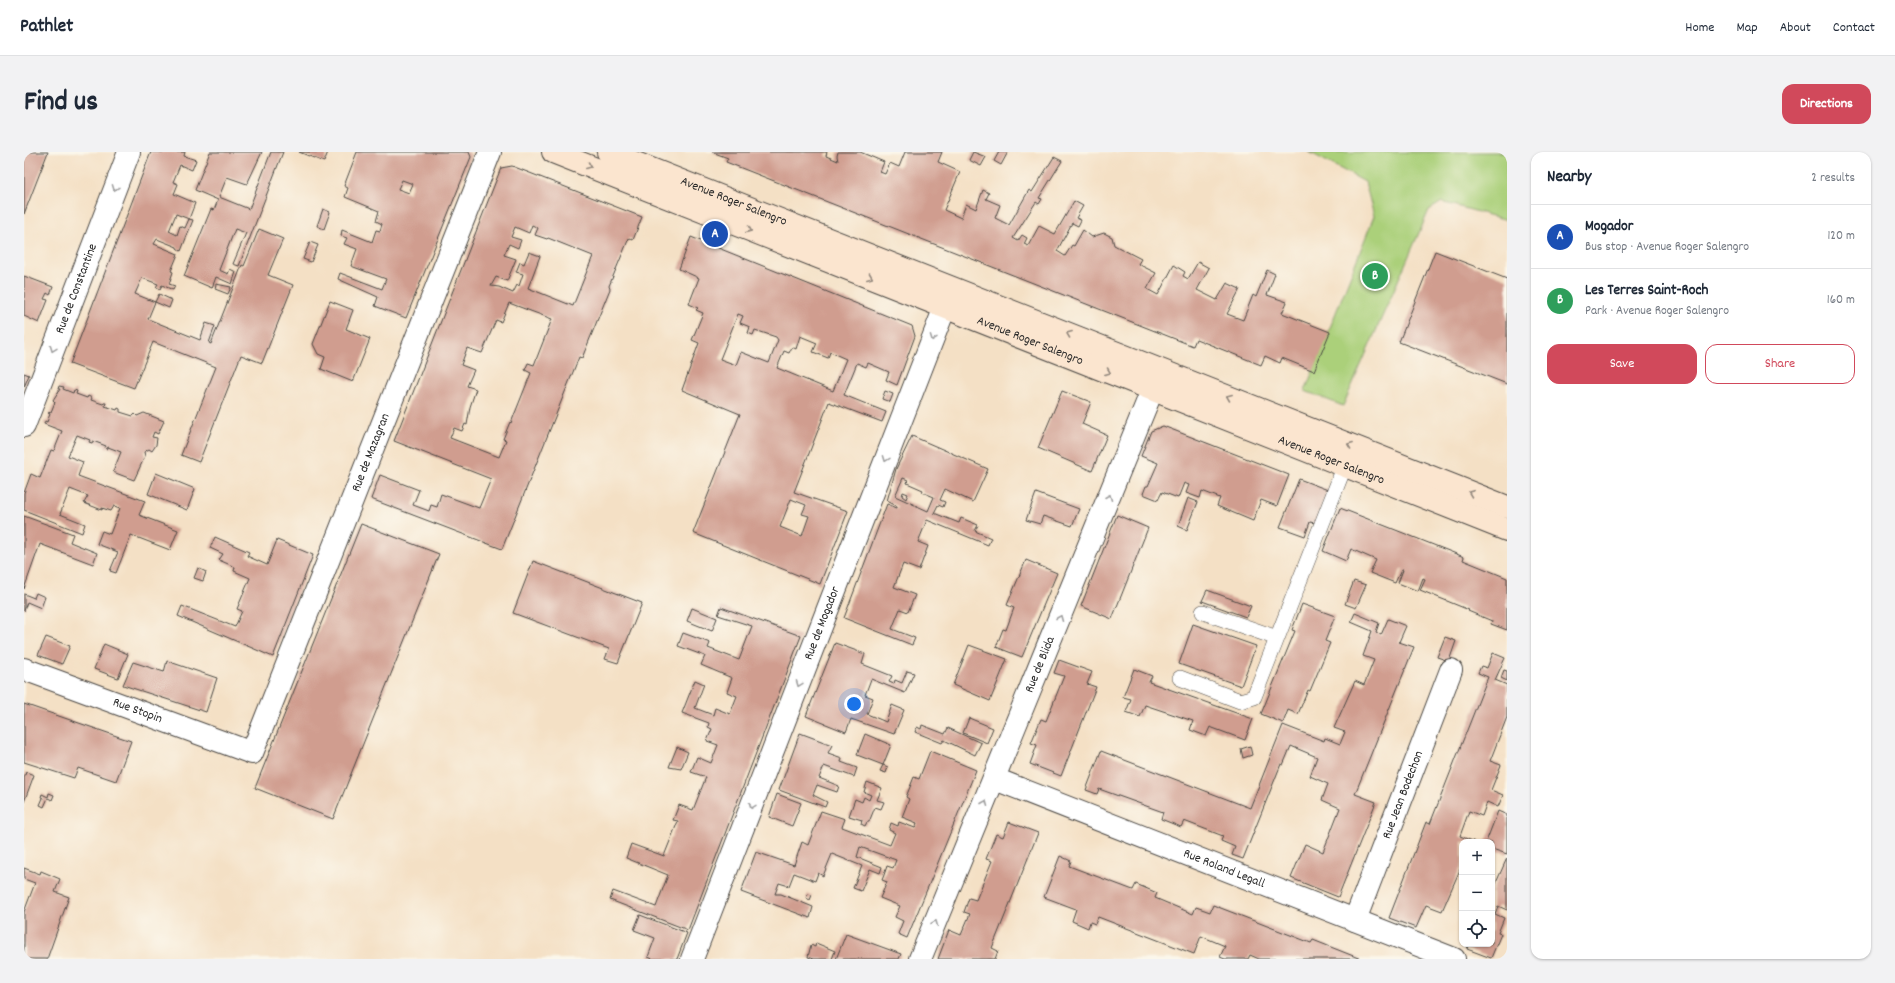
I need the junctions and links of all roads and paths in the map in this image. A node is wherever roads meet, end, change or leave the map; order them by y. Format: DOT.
graph roads {
  1 [pos="129,152"];
  2 [pos="490,152"];
  3 [pos="553,152"];
  4 [pos="608,152"];
  5 [pos="949,298"];
  6 [pos="1156,380"];
  7 [pos="24,426"];
  8 [pos="1345,465"];
  9 [pos="1507,507"];
  10 [pos="1507,530"];
  11 [pos="1203,612"];
  12 [pos="1277,638"];
  13 [pos="24,669"];
  14 [pos="1451,670"];
  15 [pos="1180,678"];
  16 [pos="252,753"];
  17 [pos="995,779"];
  18 [pos="1355,920"];
  19 [pos="692,959"];
  20 [pos="920,959"];
  21 [pos="1454,959"];
  1 -- 7 [label="street, Rue de Constantine, one-way"];
  2 -- 16 [label="street, Rue de Mazagran"];
  3 -- 5 [label="main road, Avenue Roger Salengro, one-way"];
  4 -- 5 [label="main road, Avenue Roger Salengro"];
  5 -- 6 [label="main road, Avenue Roger Salengro"];
  5 -- 19 [label="street, Rue de Mogador, one-way"];
  6 -- 8 [label="main road, Avenue Roger Salengro"];
  9 -- 6 [label="main road, Avenue Roger Salengro, one-way"];
  17 -- 6 [label="street, Rue de Blida, one-way"];
  8 -- 10 [label="main road, Avenue Roger Salengro"];
  8 -- 12 [label="lane"];
  11 -- 12 [label="lane"];
  12 -- 15 [label="lane"];
  13 -- 16 [label="street, Rue Stopin"];
  14 -- 18 [label="street, Rue Jean Bodechon"];
  17 -- 18 [label="street, Rue Roland Legall"];
  20 -- 17 [label="street, Rue de Blida, one-way"];
  18 -- 21 [label="street, Rue Roland Legall"];
}
